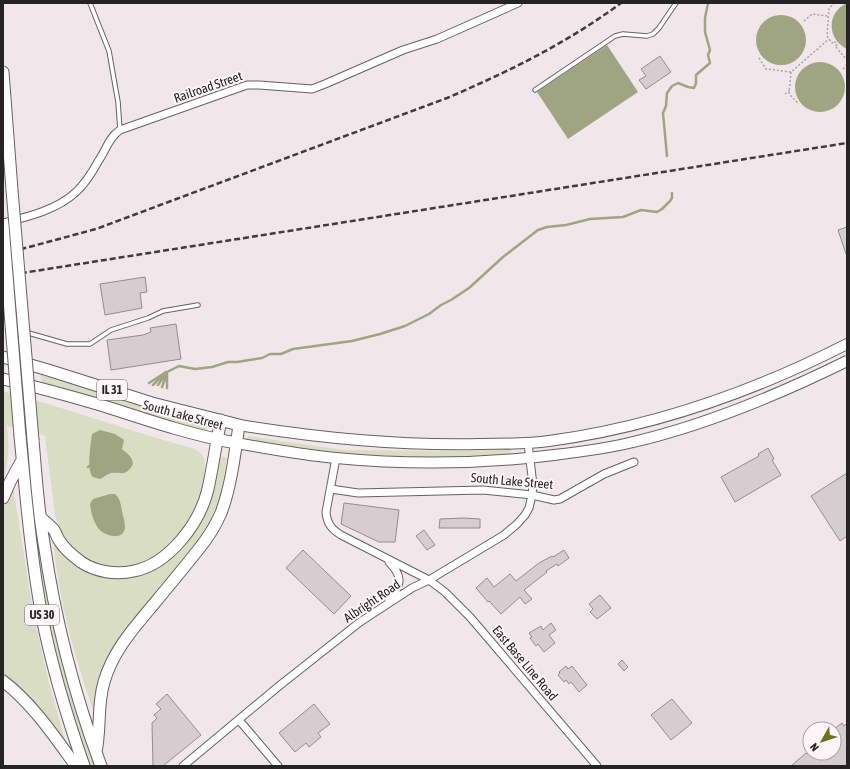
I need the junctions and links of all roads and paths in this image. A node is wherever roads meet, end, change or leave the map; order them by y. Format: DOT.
graph roads {
  1 [pos="90,3"];
  2 [pos="518,3"];
  3 [pos="676,3"];
  4 [pos="835,3"];
  5 [pos="828,16"];
  6 [pos="804,21"];
  7 [pos="830,39"];
  8 [pos="842,55"];
  9 [pos="847,55"];
  10 [pos="759,58"];
  11 [pos="847,60"];
  12 [pos="847,65"];
  13 [pos="843,69"];
  14 [pos="3,72"];
  15 [pos="791,72"];
  16 [pos="535,90"];
  17 [pos="790,90"];
  18 [pos="785,94"];
  19 [pos="799,104"];
  20 [pos="120,130"];
  21 [pos="3,224"];
  22 [pos="198,305"];
  23 [pos="3,326"];
  24 [pos="847,344"];
  25 [pos="3,357"];
  26 [pos="847,361"];
  27 [pos="3,379"];
  28 [pos="221,420"];
  29 [pos="239,425"];
  30 [pos="217,439"];
  31 [pos="236,443"];
  32 [pos="528,443"];
  33 [pos="336,458"];
  34 [pos="530,458"];
  35 [pos="22,460"];
  36 [pos="634,462"];
  37 [pos="331,490"];
  38 [pos="532,495"];
  39 [pos="3,498"];
  40 [pos="40,517"];
  41 [pos="383,557"];
  42 [pos="429,580"];
  43 [pos="385,605"];
  44 [pos="3,681"];
  45 [pos="239,720"];
  46 [pos="96,752"];
  47 [pos="76,766"];
  48 [pos="84,766"];
  49 [pos="101,766"];
  50 [pos="183,766"];
  51 [pos="278,766"];
  52 [pos="597,766"];
  1 -- 20 [label="lane"];
  2 -- 20 [label="street, Railroad Street"];
  3 -- 16 [label="lane"];
  4 -- 5 [label="path"];
  5 -- 6 [label="path"];
  5 -- 7 [label="path"];
  7 -- 8 [label="path"];
  7 -- 15 [label="path"];
  8 -- 9 [label="path"];
  8 -- 11 [label="path"];
  10 -- 15 [label="path"];
  12 -- 13 [label="path"];
  14 -- 40 [label="main road, US 30, bridge"];
  15 -- 17 [label="path"];
  17 -- 18 [label="path"];
  17 -- 19 [label="path"];
  20 -- 21 [label="street, Railroad Street"];
  21 -- 35 [label="main road, US 30, bridge"];
  22 -- 23 [label="lane"];
  24 -- 32 [label="main road, IL 31"];
  25 -- 28 [label="main road, South Lake Street / IL 31"];
  26 -- 34 [label="main road, IL 31"];
  27 -- 30 [label="main road, South Lake Street / IL 31"];
  28 -- 29 [label="main road, South Lake Street / IL 31"];
  28 -- 30 [label="main road"];
  29 -- 31 [label="main road"];
  29 -- 32 [label="main road, South Lake Street / IL 31"];
  30 -- 31 [label="main road, South Lake Street / IL 31"];
  30 -- 40 [label="main road"];
  31 -- 33 [label="main road, South Lake Street / IL 31"];
  31 -- 46 [label="main road"];
  32 -- 34 [label="street, Albright Road"];
  33 -- 34 [label="main road, IL 31"];
  33 -- 37 [label="street, East Base Line Road"];
  34 -- 38 [label="street, Albright Road"];
  35 -- 39 [label="main road"];
  35 -- 48 [label="main road, US 30"];
  36 -- 38 [label="street, South Lake Street"];
  37 -- 38 [label="street, South Lake Street"];
  37 -- 41 [label="street, East Base Line Road"];
  38 -- 42 [label="street, Albright Road"];
  40 -- 46 [label="main road, US 30"];
  41 -- 42 [label="street, East Base Line Road"];
  41 -- 43 [label="street"];
  42 -- 43 [label="street, Albright Road"];
  42 -- 52 [label="street, East Base Line Road"];
  43 -- 45 [label="street, Albright Road"];
  44 -- 47 [label="main road"];
  45 -- 50 [label="street, Albright Road"];
  45 -- 51 [label="street"];
  46 -- 49 [label="main road, US 30"];
}
